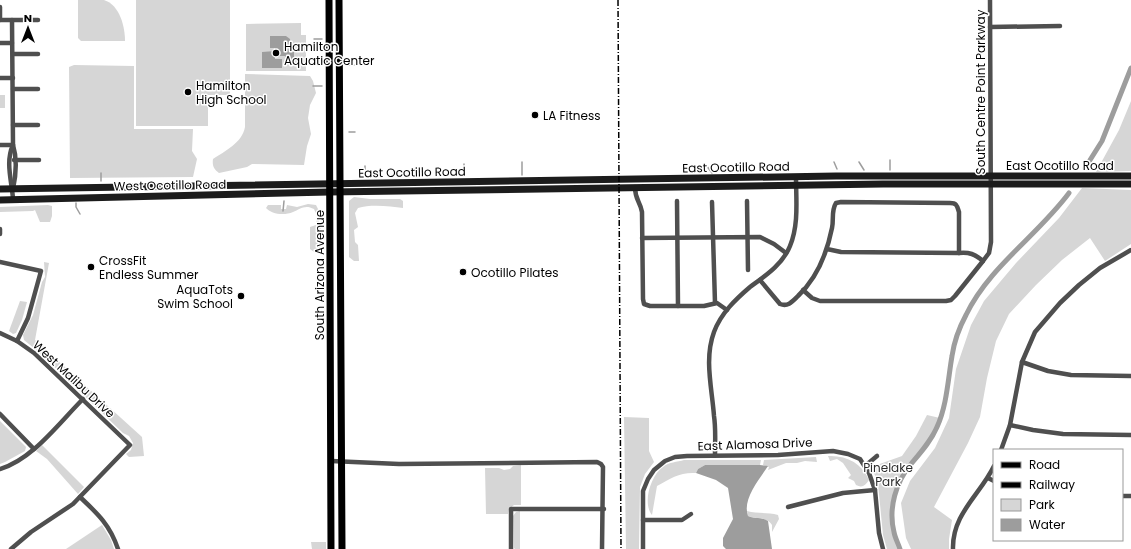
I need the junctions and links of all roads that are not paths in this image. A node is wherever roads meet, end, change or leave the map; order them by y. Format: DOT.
graph roads {
  1 [pos="329,0"];
  2 [pos="340,0"];
  3 [pos="990,0"];
  4 [pos="0,7"];
  5 [pos="0,20"];
  6 [pos="12,20"];
  7 [pos="38,20"];
  8 [pos="1060,26"];
  9 [pos="990,27"];
  10 [pos="0,43"];
  11 [pos="12,43"];
  12 [pos="12,54"];
  13 [pos="38,54"];
  14 [pos="0,78"];
  15 [pos="13,78"];
  16 [pos="13,89"];
  17 [pos="38,89"];
  18 [pos="13,125"];
  19 [pos="38,125"];
  20 [pos="0,145"];
  21 [pos="13,145"];
  22 [pos="12,160"];
  23 [pos="39,160"];
  24 [pos="991,176"];
  25 [pos="1131,176"];
  26 [pos="796,177"];
  27 [pos="453,182"];
  28 [pos="330,184"];
  29 [pos="341,184"];
  30 [pos="991,184"];
  31 [pos="1131,184"];
  32 [pos="796,186"];
  33 [pos="635,188"];
  34 [pos="0,189"];
  35 [pos="13,189"];
  36 [pos="453,190"];
  37 [pos="329,192"];
  38 [pos="341,192"];
  39 [pos="13,199"];
  40 [pos="0,200"];
  41 [pos="677,201"];
  42 [pos="747,201"];
  43 [pos="712,202"];
  44 [pos="0,229"];
  45 [pos="0,234"];
  46 [pos="748,237"];
  47 [pos="642,238"];
  48 [pos="678,238"];
  49 [pos="713,238"];
  50 [pos="827,249"];
  51 [pos="1131,250"];
  52 [pos="786,253"];
  53 [pos="959,253"];
  54 [pos="983,261"];
  55 [pos="0,262"];
  56 [pos="748,270"];
  57 [pos="760,280"];
  58 [pos="803,290"];
  59 [pos="715,303"];
  60 [pos="678,306"];
  61 [pos="727,310"];
  62 [pos="0,333"];
  63 [pos="17,341"];
  64 [pos="1022,362"];
  65 [pos="1131,376"];
  66 [pos="83,399"];
  67 [pos="0,414"];
  68 [pos="1010,425"];
  69 [pos="1131,435"];
  70 [pos="34,449"];
  71 [pos="1001,449"];
  72 [pos="715,455"];
  73 [pos="877,456"];
  74 [pos="331,461"];
  75 [pos="342,462"];
  76 [pos="865,466"];
  77 [pos="993,468"];
  78 [pos="0,469"];
  79 [pos="988,478"];
  80 [pos="993,480"];
  81 [pos="874,490"];
  82 [pos="80,497"];
  83 [pos="788,507"];
  84 [pos="604,509"];
  85 [pos="691,514"];
  86 [pos="643,520"];
  87 [pos="11,549"];
  88 [pos="118,549"];
  89 [pos="331,549"];
  90 [pos="342,549"];
  91 [pos="511,549"];
  92 [pos="602,549"];
  93 [pos="644,549"];
  94 [pos="883,549"];
  95 [pos="953,549"];
  1 -- 28 [label="main road, South Arizona Avenue"];
  2 -- 29 [label="main road, South Arizona Avenue"];
  3 -- 9 [label="street, South Centre Point Parkway"];
  4 -- 5 [label="street"];
  5 -- 6 [label="street"];
  6 -- 7 [label="street"];
  6 -- 11 [label="street"];
  8 -- 9 [label="street"];
  9 -- 24 [label="street, South Centre Point Parkway"];
  10 -- 11 [label="street"];
  11 -- 12 [label="street"];
  12 -- 13 [label="street"];
  12 -- 15 [label="street"];
  14 -- 15 [label="street"];
  15 -- 16 [label="street"];
  16 -- 17 [label="street"];
  16 -- 18 [label="street"];
  18 -- 19 [label="street"];
  18 -- 21 [label="street"];
  20 -- 21 [label="street"];
  21 -- 22 [label="street"];
  22 -- 23 [label="street"];
  22 -- 35 [label="street"];
  24 -- 25 [label="main road, East Ocotillo Road"];
  24 -- 26 [label="main road, East Ocotillo Road"];
  24 -- 30 [label="street, South Centre Point Parkway"];
  26 -- 27 [label="main road, East Ocotillo Road"];
  26 -- 32 [label="street"];
  27 -- 29 [label="main road, East Ocotillo Road"];
  27 -- 36 [label="main road"];
  28 -- 29 [label="main road, West Ocotillo Road"];
  28 -- 35 [label="main road, West Ocotillo Road"];
  28 -- 37 [label="main road, South Arizona Avenue"];
  29 -- 38 [label="main road, South Arizona Avenue"];
  30 -- 31 [label="main road, East Ocotillo Road"];
  30 -- 32 [label="main road, East Ocotillo Road"];
  30 -- 54 [label="street, South Centre Point Parkway"];
  32 -- 33 [label="main road, East Ocotillo Road"];
  32 -- 52 [label="street"];
  33 -- 36 [label="main road, East Ocotillo Road"];
  33 -- 47 [label="street"];
  34 -- 35 [label="main road, West Ocotillo Road"];
  35 -- 39 [label="street"];
  36 -- 38 [label="main road, East Ocotillo Road"];
  37 -- 38 [label="main road, West Ocotillo Road"];
  37 -- 39 [label="main road, West Ocotillo Road"];
  37 -- 74 [label="main road, South Arizona Avenue"];
  38 -- 75 [label="main road, South Arizona Avenue"];
  39 -- 40 [label="main road, West Ocotillo Road"];
  41 -- 48 [label="street"];
  42 -- 46 [label="street"];
  43 -- 49 [label="street"];
  44 -- 45 [label="street"];
  46 -- 49 [label="street"];
  46 -- 52 [label="street"];
  46 -- 56 [label="street"];
  47 -- 48 [label="street"];
  47 -- 60 [label="street"];
  48 -- 49 [label="street"];
  48 -- 60 [label="street"];
  49 -- 59 [label="street"];
  50 -- 53 [label="street"];
  50 -- 53 [label="street"];
  50 -- 58 [label="street"];
  51 -- 64 [label="street"];
  52 -- 57 [label="street"];
  53 -- 54 [label="street"];
  54 -- 58 [label="street, South Centre Point Parkway"];
  55 -- 63 [label="street"];
  57 -- 58 [label="street"];
  57 -- 61 [label="street"];
  59 -- 60 [label="street"];
  59 -- 61 [label="street"];
  61 -- 72 [label="street"];
  62 -- 63 [label="street, West Malibu Drive"];
  63 -- 66 [label="street, West Malibu Drive"];
  64 -- 65 [label="street"];
  64 -- 68 [label="street"];
  66 -- 70 [label="street"];
  66 -- 82 [label="street, West Malibu Drive"];
  67 -- 70 [label="street"];
  68 -- 69 [label="street"];
  68 -- 71 [label="street"];
  70 -- 78 [label="street"];
  72 -- 76 [label="street, East Alamosa Drive"];
  72 -- 86 [label="street, East Alamosa Drive"];
  73 -- 76 [label="street"];
  74 -- 75 [label="street"];
  74 -- 89 [label="main road, South Arizona Avenue"];
  75 -- 84 [label="street"];
  75 -- 90 [label="main road, South Arizona Avenue"];
  76 -- 81 [label="street"];
  77 -- 79 [label="street"];
  79 -- 80 [label="street"];
  79 -- 95 [label="street"];
  81 -- 83 [label="street"];
  81 -- 94 [label="street"];
  82 -- 87 [label="street"];
  82 -- 88 [label="street"];
  84 -- 91 [label="street"];
  84 -- 92 [label="street"];
  85 -- 86 [label="street"];
  86 -- 93 [label="street"];
}
